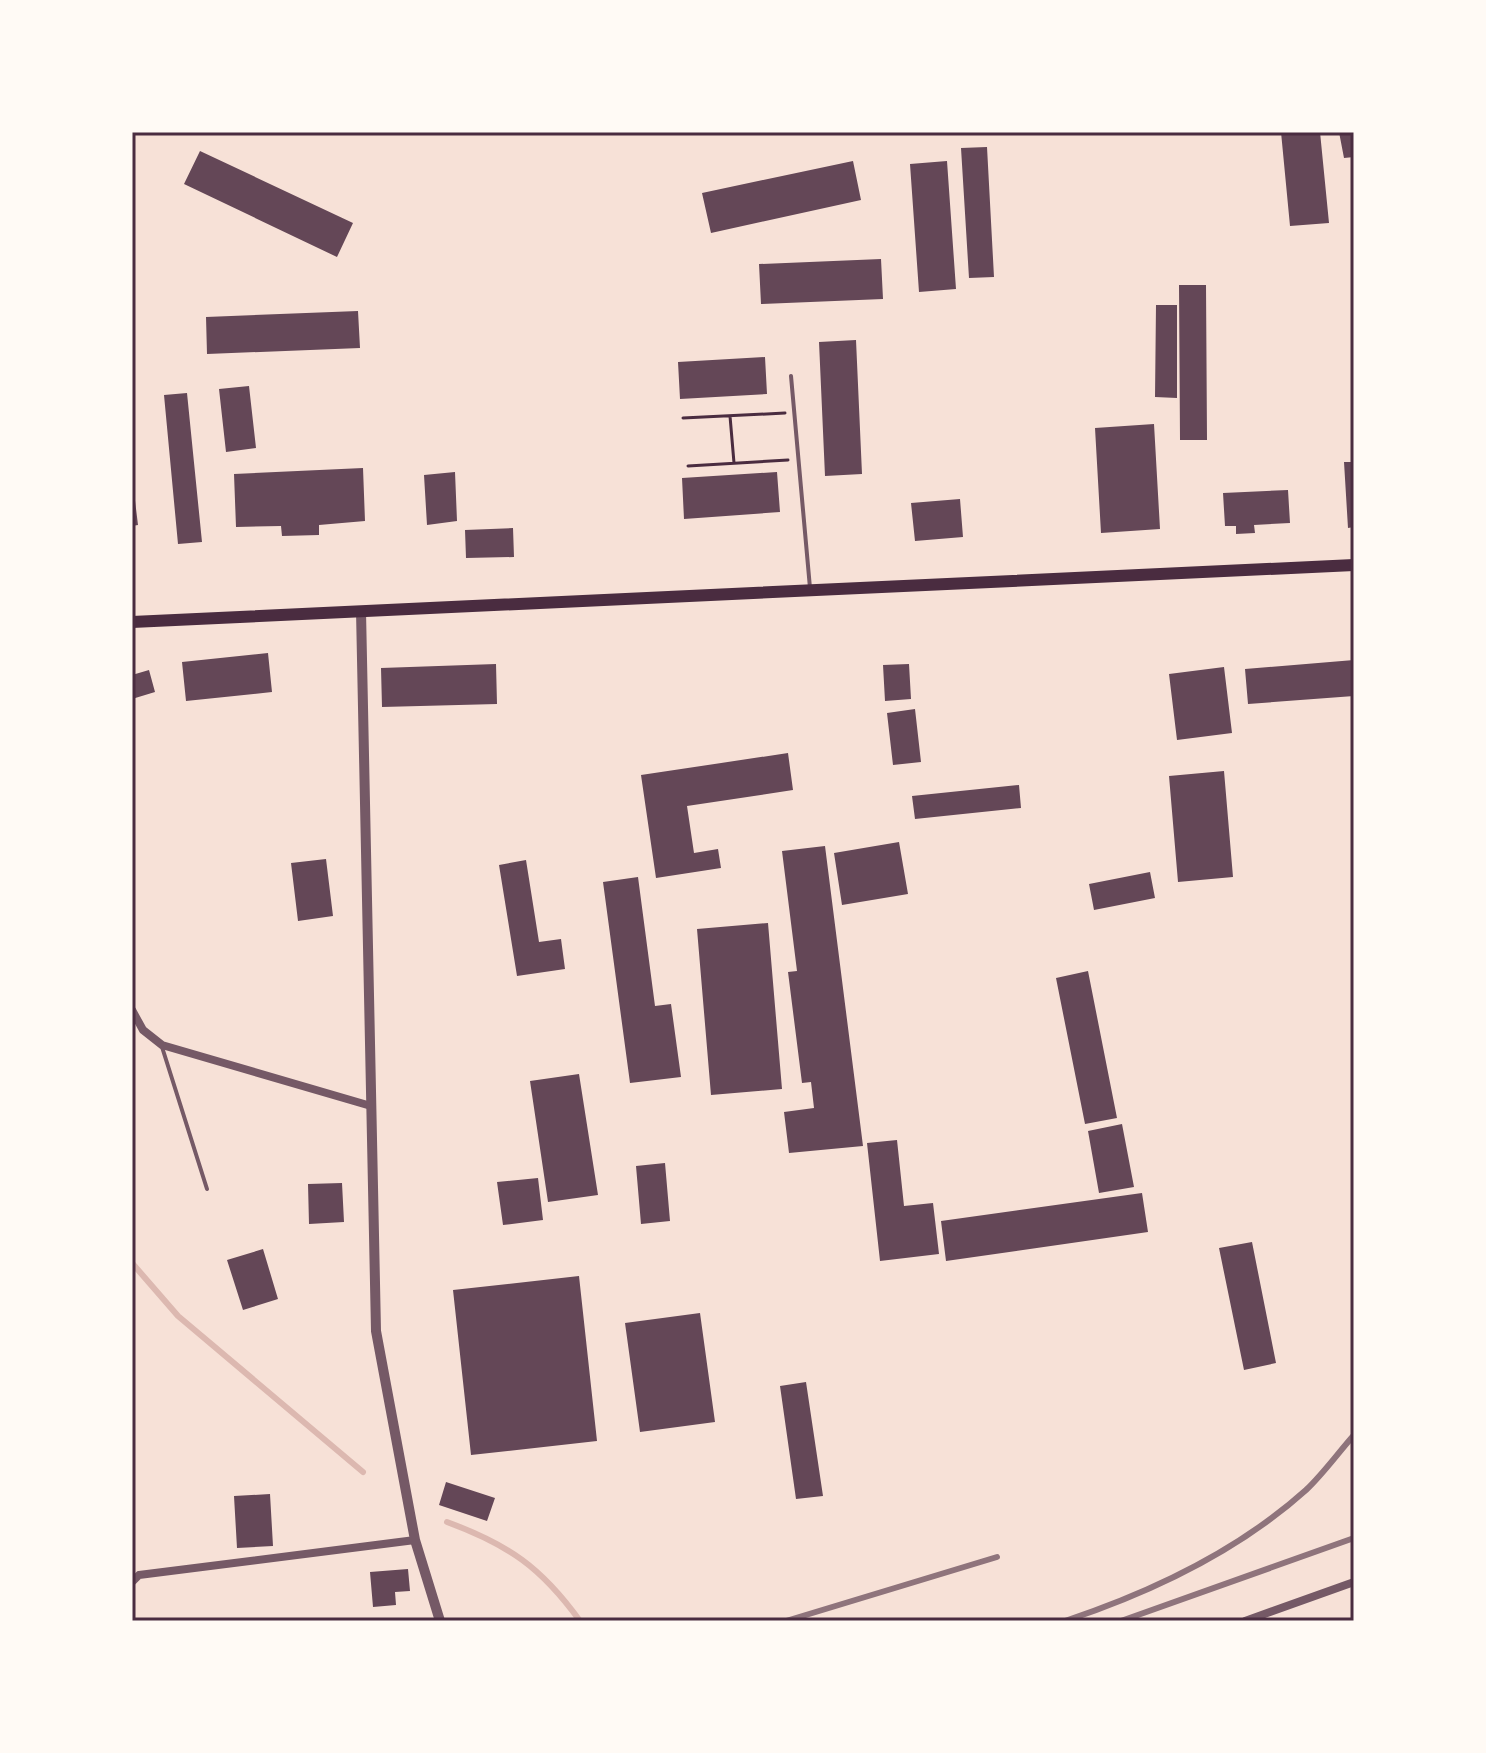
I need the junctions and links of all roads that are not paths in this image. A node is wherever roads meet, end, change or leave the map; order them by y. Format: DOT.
graph roads {
  1 [pos="791,376"];
  2 [pos="1354,565"];
  3 [pos="810,591"];
  4 [pos="361,611"];
  5 [pos="132,622"];
  6 [pos="132,1010"];
  7 [pos="162,1045"];
  8 [pos="371,1106"];
  9 [pos="207,1189"];
  10 [pos="415,1540"];
  11 [pos="134,1578"];
  12 [pos="1354,1582"];
  13 [pos="440,1621"];
  14 [pos="1245,1621"];
  1 -- 3 [label="lane"];
  2 -- 3 [label="main road"];
  3 -- 4 [label="main road"];
  4 -- 5 [label="main road"];
  4 -- 8 [label="street"];
  6 -- 7 [label="street"];
  7 -- 8 [label="street"];
  7 -- 9 [label="lane"];
  8 -- 10 [label="street"];
  10 -- 11 [label="street"];
  10 -- 13 [label="street"];
  12 -- 14 [label="street"];
}
